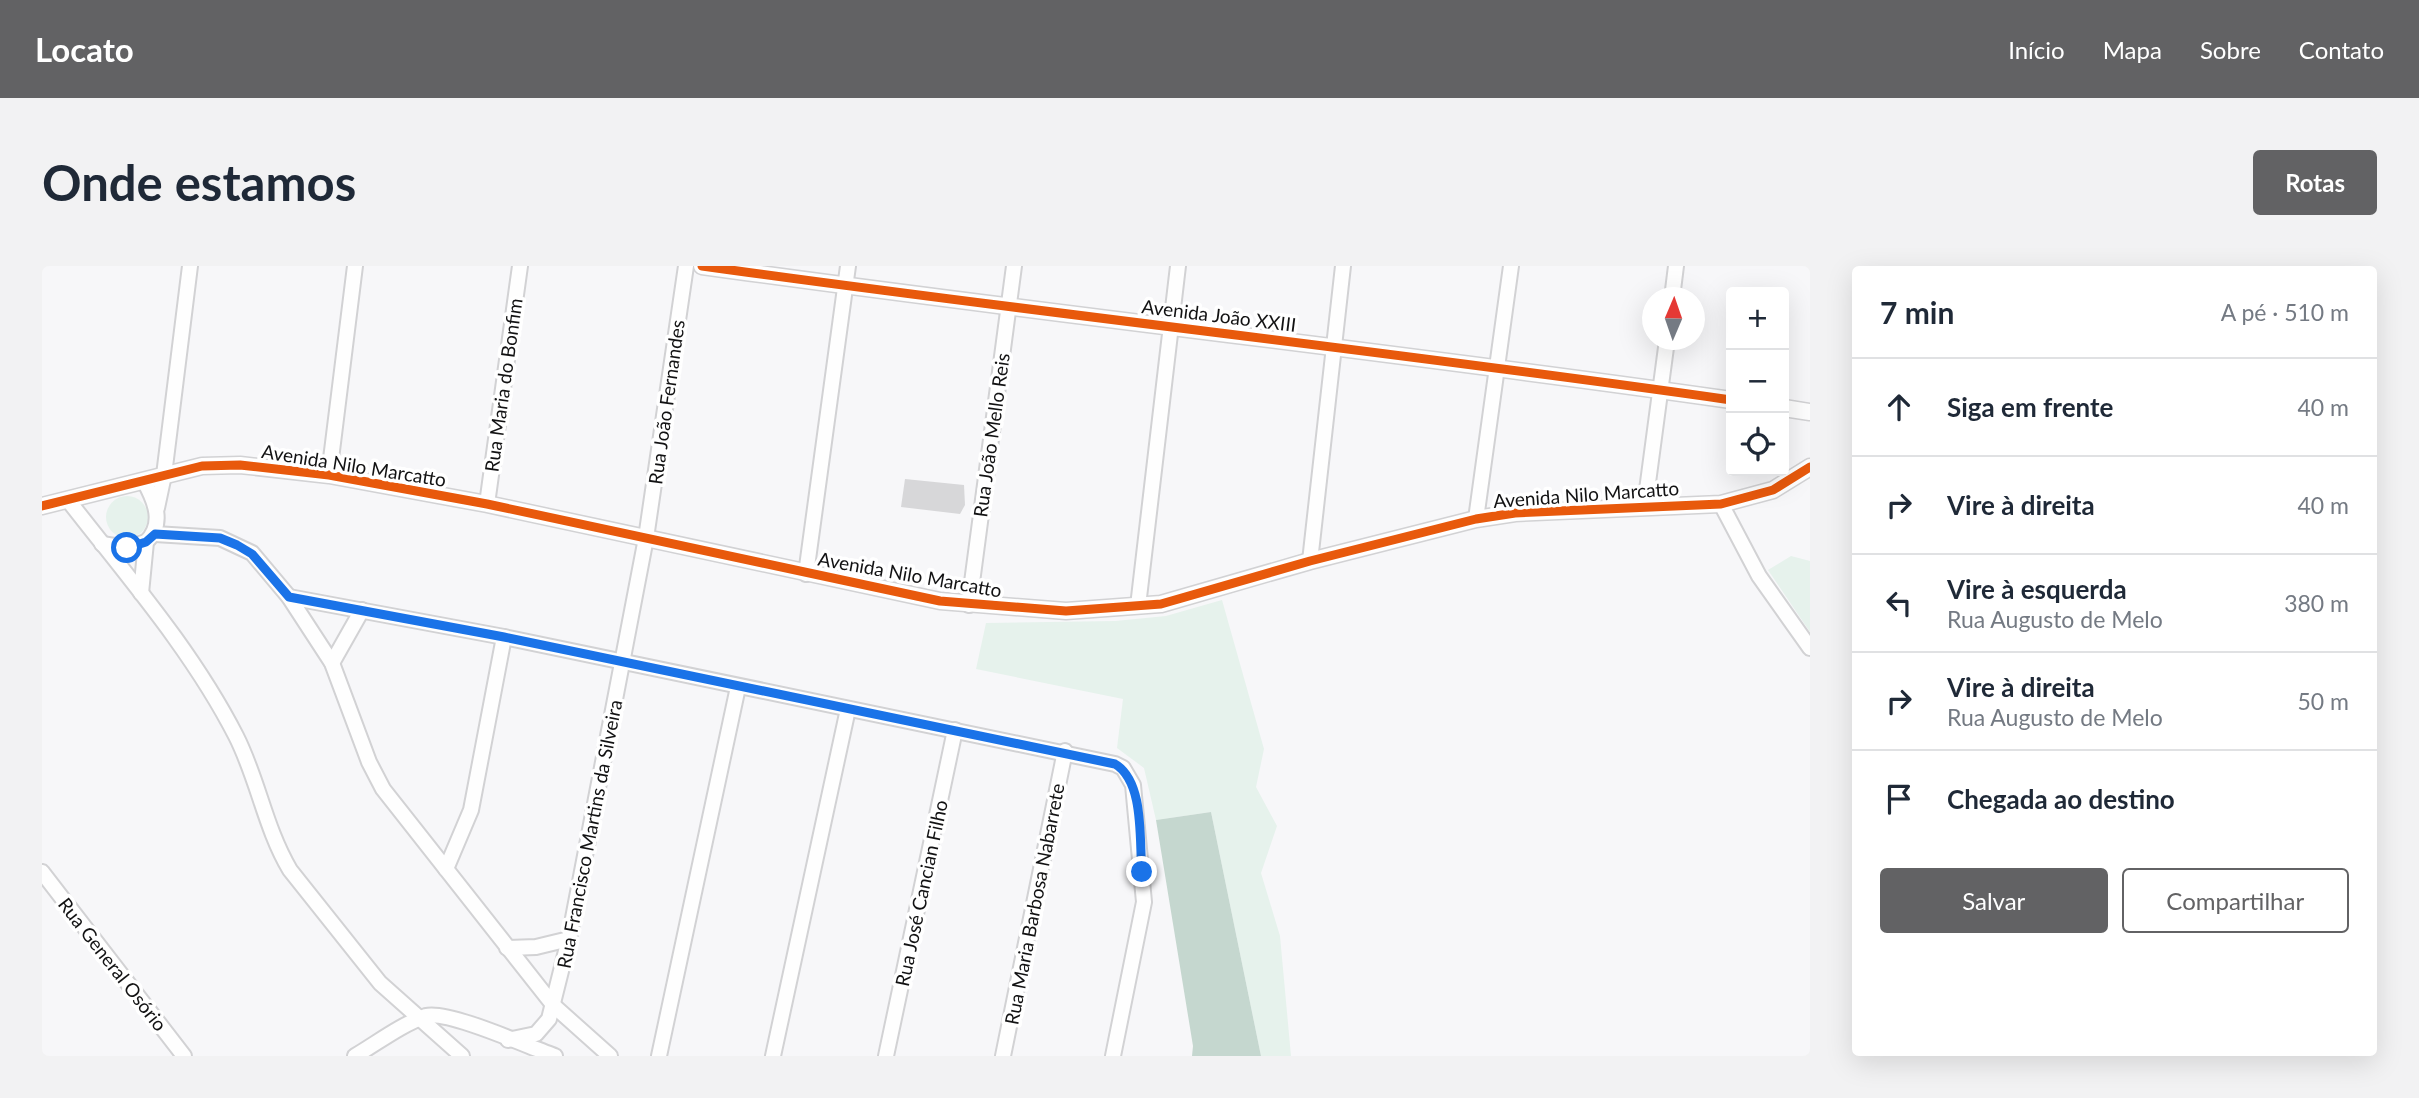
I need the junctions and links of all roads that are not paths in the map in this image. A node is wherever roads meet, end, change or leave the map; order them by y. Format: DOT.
graph roads {
  1 [pos="190,266"];
  2 [pos="355,266"];
  3 [pos="520,266"];
  4 [pos="686,266"];
  5 [pos="702,266"];
  6 [pos="848,266"];
  7 [pos="1014,266"];
  8 [pos="1178,266"];
  9 [pos="1343,266"];
  10 [pos="1511,266"];
  11 [pos="1676,266"];
  12 [pos="846,286"];
  13 [pos="1673,287"];
  14 [pos="1009,308"];
  15 [pos="1169,326"];
  16 [pos="1332,348"];
  17 [pos="1666,350"];
  18 [pos="1497,367"];
  19 [pos="1661,390"];
  20 [pos="1726,399"];
  21 [pos="1789,409"];
  22 [pos="1810,412"];
  23 [pos="1810,467"];
  24 [pos="164,475"];
  25 [pos="329,475"];
  26 [pos="144,481"];
  27 [pos="68,500"];
  28 [pos="486,504"];
  29 [pos="1721,504"];
  30 [pos="1645,505"];
  31 [pos="42,506"];
  32 [pos="157,508"];
  33 [pos="1476,519"];
  34 [pos="150,538"];
  35 [pos="646,538"];
  36 [pos="102,544"];
  37 [pos="1310,561"];
  38 [pos="806,574"];
  39 [pos="141,593"];
  40 [pos="289,597"];
  41 [pos="969,605"];
  42 [pos="1138,606"];
  43 [pos="362,610"];
  44 [pos="504,637"];
  45 [pos="1810,648"];
  46 [pos="332,663"];
  47 [pos="623,664"];
  48 [pos="738,687"];
  49 [pos="848,709"];
  50 [pos="955,730"];
  51 [pos="1065,751"];
  52 [pos="446,869"];
  53 [pos="42,872"];
  54 [pos="569,939"];
  55 [pos="507,948"];
  56 [pos="554,1006"];
  57 [pos="422,1018"];
  58 [pos="536,1034"];
  59 [pos="508,1040"];
  60 [pos="549,1054"];
  61 [pos="184,1056"];
  62 [pos="355,1056"];
  63 [pos="462,1056"];
  64 [pos="610,1056"];
  65 [pos="659,1056"];
  66 [pos="773,1056"];
  67 [pos="886,1056"];
  68 [pos="1003,1056"];
  69 [pos="1113,1056"];
  1 -- 24 [label="street"];
  2 -- 25 [label="street"];
  3 -- 28 [label="street, Rua Maria do Bonfim"];
  4 -- 35 [label="street, Rua João Fernandes"];
  5 -- 12 [label="street, Avenida João XXIII"];
  6 -- 12 [label="street"];
  7 -- 14 [label="street, Rua João Mello Reis"];
  8 -- 15 [label="street"];
  9 -- 16 [label="street"];
  10 -- 18 [label="street"];
  11 -- 13 [label="street"];
  12 -- 14 [label="street, Avenida João XXIII"];
  12 -- 38 [label="street"];
  14 -- 15 [label="street, Avenida João XXIII"];
  14 -- 41 [label="street, Rua João Mello Reis"];
  15 -- 16 [label="street, Avenida João XXIII"];
  15 -- 42 [label="street"];
  16 -- 18 [label="street, Avenida João XXIII"];
  16 -- 37 [label="street"];
  17 -- 19 [label="street"];
  18 -- 19 [label="street, Avenida João XXIII"];
  18 -- 33 [label="street"];
  19 -- 20 [label="street, Avenida João XXIII"];
  19 -- 30 [label="street"];
  21 -- 22 [label="street"];
  23 -- 29 [label="street, Avenida Nilo Marcatto"];
  24 -- 25 [label="street, Avenida Nilo Marcatto"];
  24 -- 26 [label="street, Avenida Nilo Marcatto"];
  24 -- 32 [label="street"];
  25 -- 28 [label="street, Avenida Nilo Marcatto"];
  26 -- 27 [label="street, Avenida Nilo Marcatto"];
  26 -- 32 [label="street"];
  27 -- 31 [label="street, Avenida Nilo Marcatto"];
  27 -- 36 [label="street"];
  28 -- 35 [label="street, Avenida Nilo Marcatto"];
  29 -- 30 [label="street, Avenida Nilo Marcatto"];
  29 -- 45 [label="street"];
  30 -- 33 [label="street, Avenida Nilo Marcatto"];
  32 -- 34 [label="street"];
  33 -- 37 [label="street, Avenida Nilo Marcatto"];
  34 -- 36 [label="street"];
  34 -- 39 [label="street"];
  34 -- 40 [label="street"];
  35 -- 38 [label="street, Avenida Nilo Marcatto"];
  35 -- 47 [label="street, Rua Francisco Martins da Silveira"];
  36 -- 39 [label="street"];
  37 -- 42 [label="street, Avenida Nilo Marcatto"];
  38 -- 41 [label="street, Avenida Nilo Marcatto"];
  39 -- 57 [label="street"];
  40 -- 43 [label="street"];
  40 -- 46 [label="street"];
  41 -- 42 [label="street, Avenida Nilo Marcatto"];
  43 -- 44 [label="street"];
  43 -- 46 [label="street"];
  44 -- 47 [label="street"];
  44 -- 52 [label="street"];
  46 -- 52 [label="street"];
  47 -- 48 [label="street"];
  47 -- 54 [label="street, Rua Francisco Martins da Silveira"];
  48 -- 49 [label="street"];
  48 -- 65 [label="street"];
  49 -- 50 [label="street"];
  49 -- 66 [label="street"];
  50 -- 51 [label="street"];
  50 -- 67 [label="street, Rua José Cancian Filho"];
  51 -- 68 [label="street, Rua Maria Barbosa Nabarrete"];
  51 -- 69 [label="street"];
  52 -- 55 [label="street"];
  53 -- 61 [label="street, Rua General Osório"];
  54 -- 55 [label="street"];
  54 -- 56 [label="street, Rua Francisco Martins da Silveira"];
  55 -- 56 [label="street"];
  56 -- 58 [label="street"];
  56 -- 64 [label="street"];
  57 -- 59 [label="street"];
  57 -- 62 [label="street"];
  57 -- 63 [label="street"];
  58 -- 59 [label="street"];
  58 -- 60 [label="street"];
  59 -- 60 [label="street"];
}
